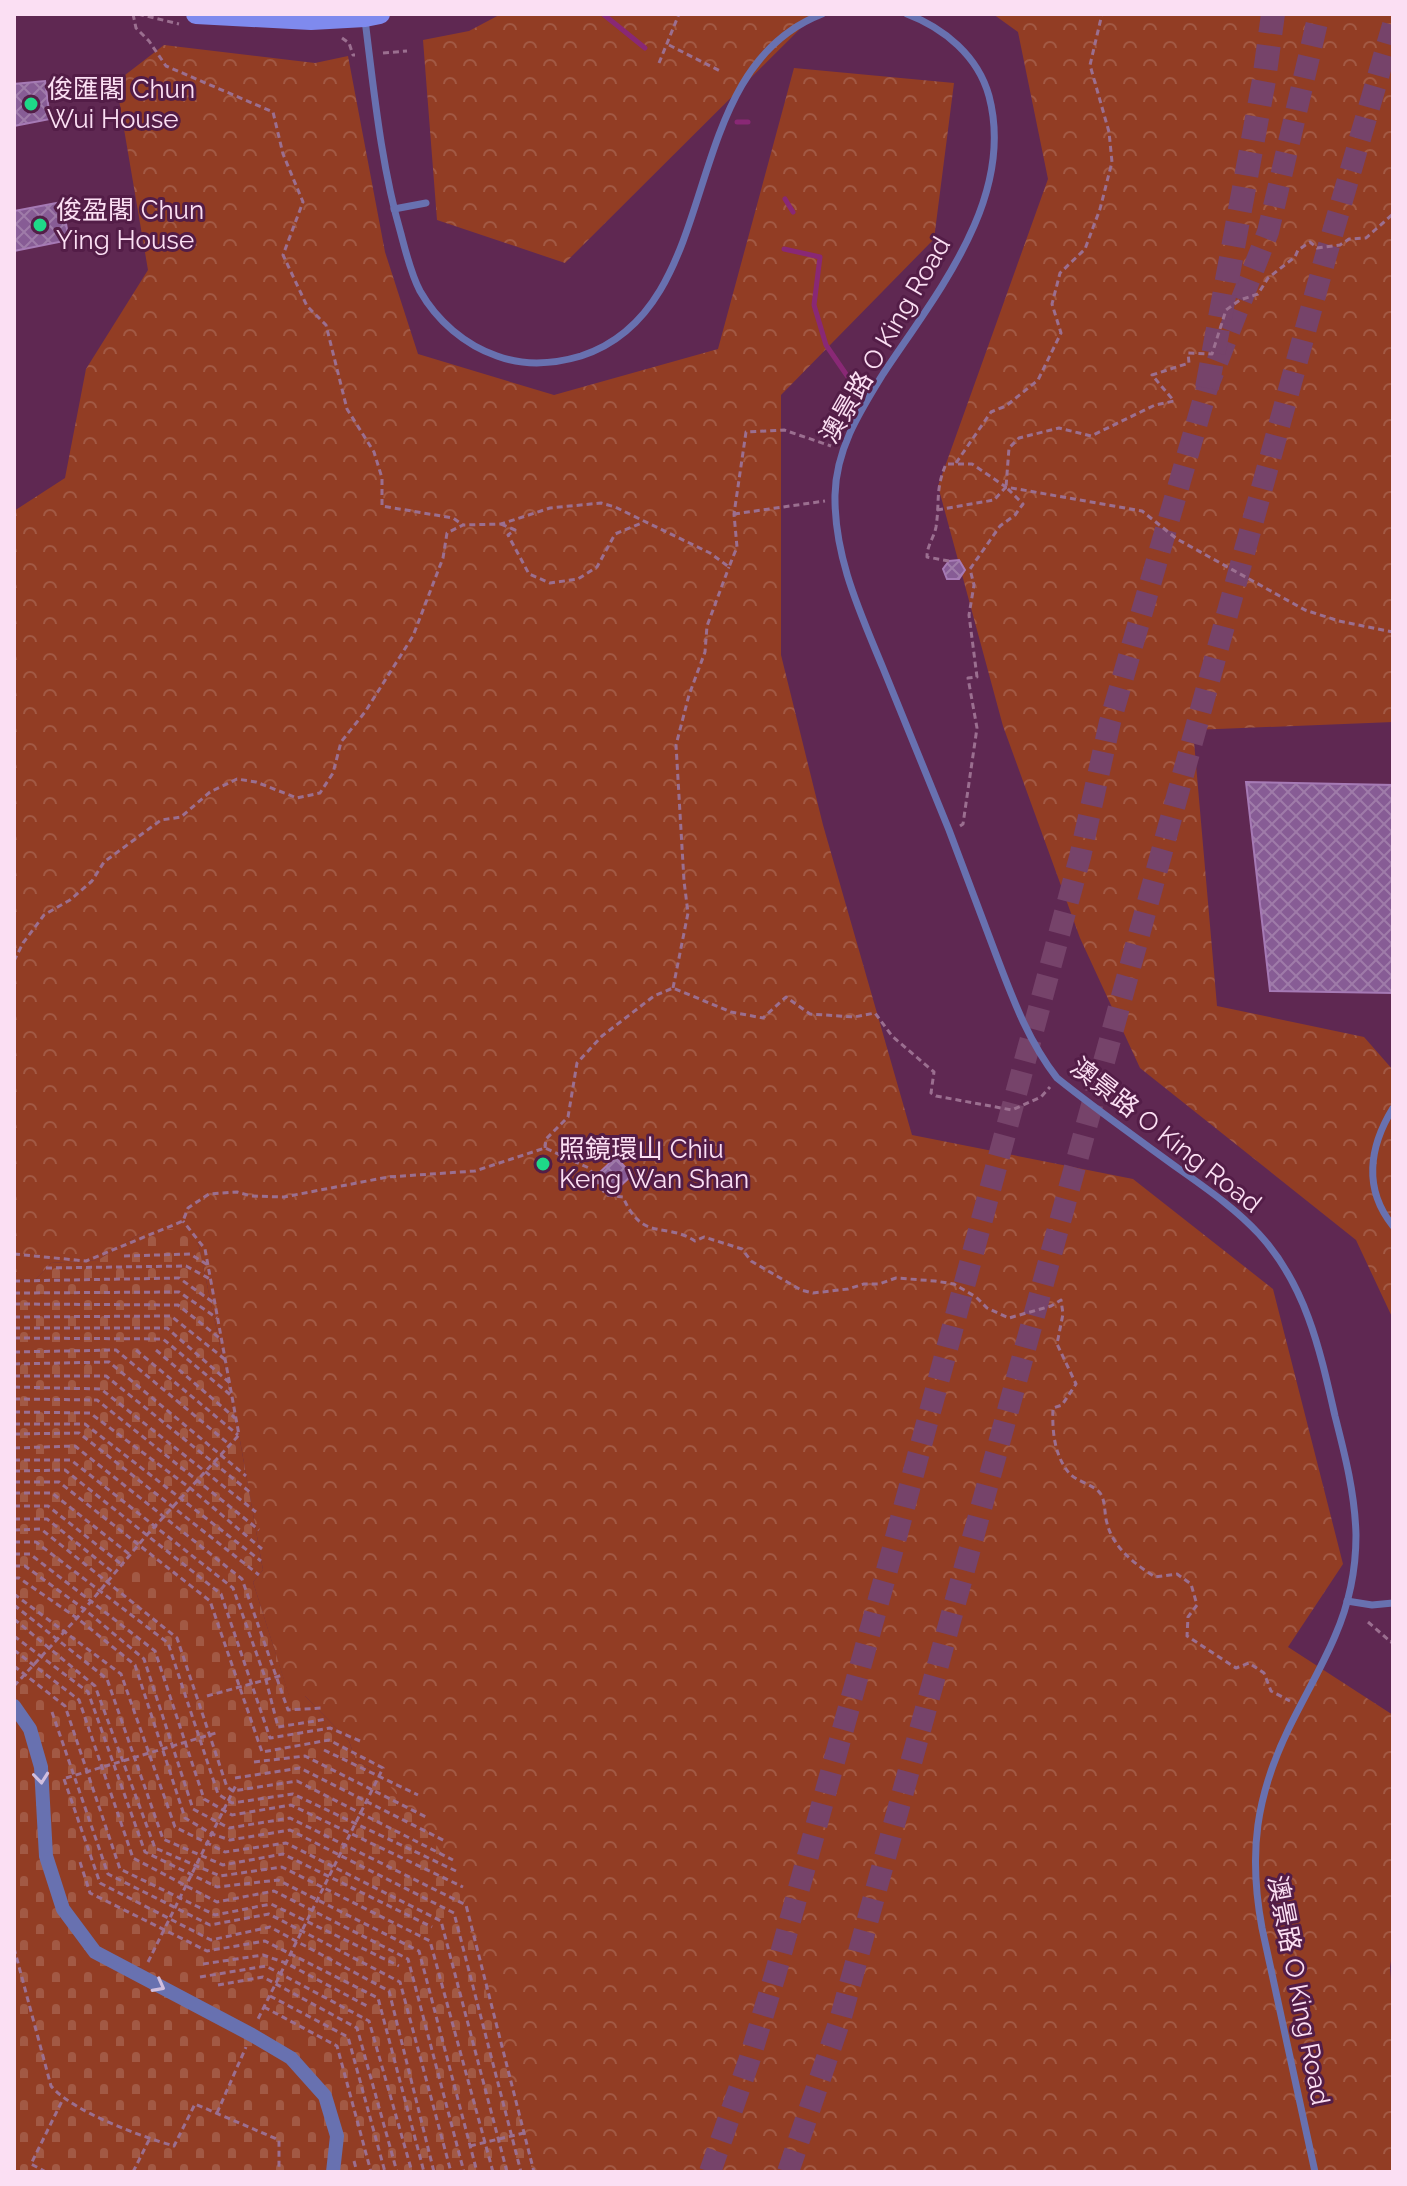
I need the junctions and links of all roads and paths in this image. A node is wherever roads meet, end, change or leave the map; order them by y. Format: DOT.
graph roads {
  1 [pos="133,14"];
  2 [pos="196,14"];
  3 [pos="679,14"];
  4 [pos="822,14"];
  5 [pos="907,14"];
  6 [pos="1102,14"];
  7 [pos="372,16"];
  8 [pos="300,17"];
  9 [pos="669,45"];
  10 [pos="659,63"];
  11 [pos="722,72"];
  12 [pos="426,203"];
  13 [pos="394,209"];
  14 [pos="1393,214"];
  15 [pos="841,449"];
  16 [pos="956,463"];
  17 [pos="1006,487"];
  18 [pos="835,500"];
  19 [pos="937,510"];
  20 [pos="734,514"];
  21 [pos="644,522"];
  22 [pos="501,524"];
  23 [pos="463,525"];
  24 [pos="949,561"];
  25 [pos="729,567"];
  26 [pos="1393,632"];
  27 [pos="949,830"];
  28 [pos="14,961"];
  29 [pos="673,988"];
  30 [pos="1057,1078"];
  31 [pos="1393,1108"];
  32 [pos="545,1148"];
  33 [pos="183,1221"];
  34 [pos="1393,1226"];
  35 [pos="14,1254"];
  36 [pos="124,1256"];
  37 [pos="208,1265"];
  38 [pos="46,1268"];
  39 [pos="210,1279"];
  40 [pos="14,1281"];
  41 [pos="14,1293"];
  42 [pos="214,1303"];
  43 [pos="14,1304"];
  44 [pos="14,1317"];
  45 [pos="217,1318"];
  46 [pos="14,1328"];
  47 [pos="14,1338"];
  48 [pos="222,1340"];
  49 [pos="136,1350"];
  50 [pos="156,1350"];
  51 [pos="14,1352"];
  52 [pos="227,1361"];
  53 [pos="14,1364"];
  54 [pos="14,1376"];
  55 [pos="231,1384"];
  56 [pos="14,1387"];
  57 [pos="233,1397"];
  58 [pos="14,1399"];
  59 [pos="14,1412"];
  60 [pos="237,1419"];
  61 [pos="14,1424"];
  62 [pos="14,1434"];
  63 [pos="239,1435"];
  64 [pos="230,1445"];
  65 [pos="14,1448"];
  66 [pos="221,1455"];
  67 [pos="14,1460"];
  68 [pos="214,1463"];
  69 [pos="14,1471"];
  70 [pos="205,1473"];
  71 [pos="246,1476"];
  72 [pos="197,1481"];
  73 [pos="14,1482"];
  74 [pos="190,1488"];
  75 [pos="14,1493"];
  76 [pos="251,1493"];
  77 [pos="180,1499"];
  78 [pos="14,1506"];
  79 [pos="173,1507"];
  80 [pos="256,1512"];
  81 [pos="163,1517"];
  82 [pos="14,1519"];
  83 [pos="154,1527"];
  84 [pos="14,1530"];
  85 [pos="259,1530"];
  86 [pos="147,1534"];
  87 [pos="14,1542"];
  88 [pos="138,1544"];
  89 [pos="262,1549"];
  90 [pos="14,1554"];
  91 [pos="129,1555"];
  92 [pos="261,1561"];
  93 [pos="121,1564"];
  94 [pos="14,1566"];
  95 [pos="114,1573"];
  96 [pos="259,1575"];
  97 [pos="14,1578"];
  98 [pos="107,1581"];
  99 [pos="100,1590"];
  100 [pos="14,1594"];
  101 [pos="91,1600"];
  102 [pos="1347,1601"];
  103 [pos="1393,1603"];
  104 [pos="14,1605"];
  105 [pos="84,1609"];
  106 [pos="77,1618"];
  107 [pos="14,1619"];
  108 [pos="1368,1622"];
  109 [pos="65,1630"];
  110 [pos="14,1636"];
  111 [pos="57,1639"];
  112 [pos="1393,1640"];
  113 [pos="48,1648"];
  114 [pos="14,1650"];
  115 [pos="41,1655"];
  116 [pos="33,1664"];
  117 [pos="14,1666"];
  118 [pos="24,1673"];
  119 [pos="283,1675"];
  120 [pos="276,1677"];
  121 [pos="266,1680"];
  122 [pos="253,1684"];
  123 [pos="14,1686"];
  124 [pos="241,1687"];
  125 [pos="207,1696"];
  126 [pos="1302,1704"];
  127 [pos="14,1706"];
  128 [pos="321,1708"];
  129 [pos="52,1712"];
  130 [pos="327,1719"];
  131 [pos="216,1733"];
  132 [pos="210,1735"];
  133 [pos="199,1739"];
  134 [pos="360,1741"];
  135 [pos="186,1742"];
  136 [pos="173,1746"];
  137 [pos="162,1750"];
  138 [pos="324,1750"];
  139 [pos="149,1754"];
  140 [pos="133,1758"];
  141 [pos="123,1761"];
  142 [pos="254,1762"];
  143 [pos="114,1764"];
  144 [pos="102,1768"];
  145 [pos="86,1772"];
  146 [pos="73,1776"];
  147 [pos="378,1777"];
  148 [pos="64,1779"];
  149 [pos="56,1781"];
  150 [pos="372,1789"];
  151 [pos="233,1791"];
  152 [pos="418,1795"];
  153 [pos="227,1801"];
  154 [pos="367,1801"];
  155 [pos="223,1811"];
  156 [pos="361,1812"];
  157 [pos="426,1817"];
  158 [pos="217,1822"];
  159 [pos="356,1823"];
  160 [pos="351,1833"];
  161 [pos="212,1834"];
  162 [pos="445,1841"];
  163 [pos="207,1842"];
  164 [pos="345,1845"];
  165 [pos="201,1855"];
  166 [pos="340,1855"];
  167 [pos="453,1860"];
  168 [pos="80,1862"];
  169 [pos="195,1867"];
  170 [pos="334,1867"];
  171 [pos="456,1871"];
  172 [pos="191,1875"];
  173 [pos="329,1878"];
  174 [pos="186,1885"];
  175 [pos="463,1887"];
  176 [pos="324,1888"];
  177 [pos="180,1898"];
  178 [pos="318,1900"];
  179 [pos="175,1908"];
  180 [pos="313,1911"];
  181 [pos="170,1918"];
  182 [pos="307,1921"];
  183 [pos="432,1927"];
  184 [pos="164,1930"];
  185 [pos="302,1931"];
  186 [pos="297,1942"];
  187 [pos="14,1948"];
  188 [pos="291,1954"];
  189 [pos="148,1963"];
  190 [pos="286,1963"];
  191 [pos="203,1964"];
  192 [pos="399,1966"];
  193 [pos="281,1973"];
  194 [pos="200,1977"];
  195 [pos="275,1984"];
  196 [pos="218,1985"];
  197 [pos="270,1996"];
  198 [pos="367,2006"];
  199 [pos="264,2007"];
  200 [pos="258,2019"];
  201 [pos="246,2047"];
  202 [pos="62,2099"];
  203 [pos="217,2113"];
  204 [pos="524,2133"];
  205 [pos="512,2135"];
  206 [pos="498,2138"];
  207 [pos="149,2139"];
  208 [pos="485,2142"];
  209 [pos="470,2146"];
  210 [pos="354,2161"];
  211 [pos="477,2171"];
  212 [pos="46,2172"];
  213 [pos="133,2172"];
  214 [pos="279,2172"];
  215 [pos="333,2172"];
  216 [pos="357,2172"];
  217 [pos="371,2172"];
  218 [pos="385,2172"];
  219 [pos="397,2172"];
  220 [pos="412,2172"];
  221 [pos="424,2172"];
  222 [pos="434,2172"];
  223 [pos="451,2172"];
  224 [pos="464,2172"];
  225 [pos="470,2172"];
  226 [pos="493,2172"];
  227 [pos="507,2172"];
  228 [pos="521,2172"];
  229 [pos="534,2172"];
  230 [pos="1315,2172"];
  1 -- 23 [label="path"];
  2 -- 8 [label="main road"];
  3 -- 10 [label="path"];
  4 -- 13 [label="lane"];
  5 -- 15 [label="lane, 澳景路 O King Road"];
  6 -- 16 [label="path"];
  7 -- 8 [label="main road"];
  7 -- 13 [label="lane"];
  9 -- 11 [label="path"];
  12 -- 13 [label="lane"];
  14 -- 17 [label="path"];
  15 -- 18 [label="lane, 澳景路 O King Road"];
  15 -- 20 [label="path"];
  16 -- 17 [label="path"];
  16 -- 19 [label="path"];
  17 -- 19 [label="path"];
  17 -- 26 [label="path"];
  17 -- 27 [label="path"];
  18 -- 20 [label="path"];
  18 -- 27 [label="lane, 澳景路 O King Road"];
  19 -- 24 [label="path"];
  20 -- 25 [label="path"];
  21 -- 22 [label="path"];
  21 -- 22 [label="path"];
  21 -- 25 [label="path"];
  22 -- 23 [label="path"];
  23 -- 28 [label="path"];
  25 -- 29 [label="path"];
  27 -- 30 [label="lane, 澳景路 O King Road"];
  29 -- 30 [label="path"];
  29 -- 32 [label="path"];
  30 -- 102 [label="lane, 澳景路 O King Road"];
  31 -- 34 [label="lane"];
  32 -- 33 [label="path"];
  32 -- 126 [label="path"];
  33 -- 35 [label="path"];
  33 -- 37 [label="path"];
  36 -- 37 [label="path"];
  37 -- 39 [label="path"];
  38 -- 39 [label="path"];
  39 -- 42 [label="path"];
  40 -- 42 [label="path"];
  41 -- 45 [label="path"];
  42 -- 45 [label="path"];
  43 -- 48 [label="path"];
  44 -- 52 [label="path"];
  45 -- 48 [label="path"];
  46 -- 55 [label="path"];
  47 -- 57 [label="path"];
  48 -- 52 [label="path"];
  49 -- 63 [label="path"];
  50 -- 60 [label="path"];
  51 -- 64 [label="path"];
  52 -- 55 [label="path"];
  53 -- 66 [label="path"];
  54 -- 68 [label="path"];
  55 -- 57 [label="path"];
  56 -- 70 [label="path"];
  57 -- 60 [label="path"];
  58 -- 72 [label="path"];
  59 -- 74 [label="path"];
  60 -- 63 [label="path"];
  61 -- 77 [label="path"];
  62 -- 79 [label="path"];
  63 -- 64 [label="path"];
  64 -- 66 [label="path"];
  65 -- 81 [label="path"];
  66 -- 68 [label="path"];
  66 -- 71 [label="path"];
  67 -- 83 [label="path"];
  68 -- 70 [label="path"];
  68 -- 76 [label="path"];
  69 -- 86 [label="path"];
  70 -- 72 [label="path"];
  70 -- 80 [label="path"];
  72 -- 74 [label="path"];
  72 -- 85 [label="path"];
  73 -- 88 [label="path"];
  74 -- 77 [label="path"];
  74 -- 89 [label="path"];
  75 -- 91 [label="path"];
  77 -- 79 [label="path"];
  77 -- 92 [label="path"];
  78 -- 93 [label="path"];
  79 -- 81 [label="path"];
  79 -- 96 [label="path"];
  81 -- 83 [label="path"];
  81 -- 120 [label="path"];
  82 -- 95 [label="path"];
  83 -- 86 [label="path"];
  83 -- 121 [label="path"];
  84 -- 98 [label="path"];
  86 -- 88 [label="path"];
  86 -- 122 [label="path"];
  87 -- 99 [label="path"];
  88 -- 91 [label="path"];
  88 -- 124 [label="path"];
  90 -- 101 [label="path"];
  91 -- 93 [label="path"];
  93 -- 95 [label="path"];
  94 -- 105 [label="path"];
  95 -- 98 [label="path"];
  97 -- 106 [label="path"];
  98 -- 99 [label="path"];
  98 -- 132 [label="path"];
  99 -- 101 [label="path"];
  99 -- 133 [label="path"];
  100 -- 109 [label="path"];
  101 -- 105 [label="path"];
  101 -- 135 [label="path"];
  102 -- 103 [label="lane"];
  102 -- 126 [label="lane, 澳景路 O King Road"];
  104 -- 111 [label="path"];
  105 -- 106 [label="path"];
  105 -- 136 [label="path"];
  106 -- 109 [label="path"];
  106 -- 137 [label="path"];
  107 -- 113 [label="path"];
  108 -- 112 [label="path"];
  109 -- 111 [label="path"];
  109 -- 139 [label="path"];
  110 -- 115 [label="path"];
  111 -- 113 [label="path"];
  111 -- 140 [label="path"];
  113 -- 115 [label="path"];
  113 -- 141 [label="path"];
  114 -- 116 [label="path"];
  115 -- 116 [label="path"];
  115 -- 143 [label="path"];
  116 -- 118 [label="path"];
  116 -- 144 [label="path"];
  117 -- 118 [label="path"];
  118 -- 123 [label="path"];
  118 -- 145 [label="path"];
  119 -- 120 [label="path"];
  120 -- 121 [label="path"];
  120 -- 128 [label="path"];
  121 -- 122 [label="path"];
  121 -- 130 [label="path"];
  122 -- 124 [label="path"];
  122 -- 134 [label="path"];
  124 -- 125 [label="path"];
  124 -- 147 [label="path"];
  126 -- 230 [label="lane, 澳景路 O King Road"];
  127 -- 215 [label="street, one-way"];
  129 -- 146 [label="path"];
  131 -- 132 [label="path"];
  132 -- 133 [label="path"];
  132 -- 151 [label="path"];
  133 -- 135 [label="path"];
  133 -- 153 [label="path"];
  135 -- 136 [label="path"];
  135 -- 155 [label="path"];
  136 -- 137 [label="path"];
  136 -- 158 [label="path"];
  137 -- 139 [label="path"];
  137 -- 161 [label="path"];
  138 -- 147 [label="path"];
  139 -- 140 [label="path"];
  139 -- 163 [label="path"];
  140 -- 141 [label="path"];
  140 -- 165 [label="path"];
  141 -- 143 [label="path"];
  141 -- 169 [label="path"];
  142 -- 150 [label="path"];
  143 -- 144 [label="path"];
  143 -- 172 [label="path"];
  144 -- 145 [label="path"];
  144 -- 174 [label="path"];
  145 -- 146 [label="path"];
  145 -- 177 [label="path"];
  146 -- 148 [label="path"];
  146 -- 179 [label="path"];
  147 -- 150 [label="path"];
  147 -- 152 [label="path"];
  148 -- 149 [label="path"];
  148 -- 181 [label="path"];
  150 -- 154 [label="path"];
  150 -- 157 [label="path"];
  151 -- 153 [label="path"];
  151 -- 154 [label="path"];
  151 -- 156 [label="path"];
  153 -- 155 [label="path"];
  153 -- 159 [label="path"];
  154 -- 156 [label="path"];
  154 -- 162 [label="path"];
  155 -- 158 [label="path"];
  155 -- 160 [label="path"];
  156 -- 159 [label="path"];
  156 -- 167 [label="path"];
  158 -- 161 [label="path"];
  158 -- 164 [label="path"];
  159 -- 160 [label="path"];
  159 -- 171 [label="path"];
  160 -- 164 [label="path"];
  160 -- 175 [label="path"];
  161 -- 163 [label="path"];
  161 -- 166 [label="path"];
  163 -- 165 [label="path"];
  163 -- 170 [label="path"];
  164 -- 166 [label="path"];
  164 -- 204 [label="path"];
  165 -- 169 [label="path"];
  165 -- 173 [label="path"];
  166 -- 170 [label="path"];
  166 -- 205 [label="path"];
  168 -- 184 [label="path"];
  169 -- 172 [label="path"];
  169 -- 176 [label="path"];
  170 -- 173 [label="path"];
  170 -- 206 [label="path"];
  172 -- 174 [label="path"];
  172 -- 178 [label="path"];
  173 -- 176 [label="path"];
  173 -- 183 [label="path"];
  174 -- 177 [label="path"];
  174 -- 180 [label="path"];
  176 -- 178 [label="path"];
  176 -- 208 [label="path"];
  177 -- 179 [label="path"];
  177 -- 182 [label="path"];
  178 -- 180 [label="path"];
  178 -- 209 [label="path"];
  179 -- 181 [label="path"];
  179 -- 185 [label="path"];
  180 -- 182 [label="path"];
  180 -- 224 [label="path"];
  181 -- 184 [label="path"];
  181 -- 186 [label="path"];
  182 -- 185 [label="path"];
  182 -- 192 [label="path"];
  184 -- 188 [label="path"];
  184 -- 189 [label="path"];
  185 -- 186 [label="path"];
  185 -- 223 [label="path"];
  186 -- 188 [label="path"];
  186 -- 222 [label="path"];
  187 -- 202 [label="path"];
  188 -- 190 [label="path"];
  188 -- 221 [label="path"];
  190 -- 191 [label="path"];
  190 -- 193 [label="path"];
  190 -- 198 [label="path"];
  193 -- 194 [label="path"];
  193 -- 195 [label="path"];
  193 -- 220 [label="path"];
  195 -- 196 [label="path"];
  195 -- 197 [label="path"];
  195 -- 219 [label="path"];
  197 -- 199 [label="path"];
  197 -- 218 [label="path"];
  199 -- 200 [label="path"];
  199 -- 217 [label="path"];
  201 -- 203 [label="path"];
  202 -- 207 [label="path"];
  202 -- 212 [label="path"];
  203 -- 207 [label="path"];
  203 -- 214 [label="path"];
  204 -- 205 [label="path"];
  204 -- 229 [label="path"];
  205 -- 206 [label="path"];
  205 -- 228 [label="path"];
  206 -- 208 [label="path"];
  206 -- 227 [label="path"];
  207 -- 213 [label="path"];
  208 -- 209 [label="path"];
  208 -- 226 [label="path"];
  209 -- 211 [label="path"];
  210 -- 216 [label="path"];
  211 -- 225 [label="path"];
}
